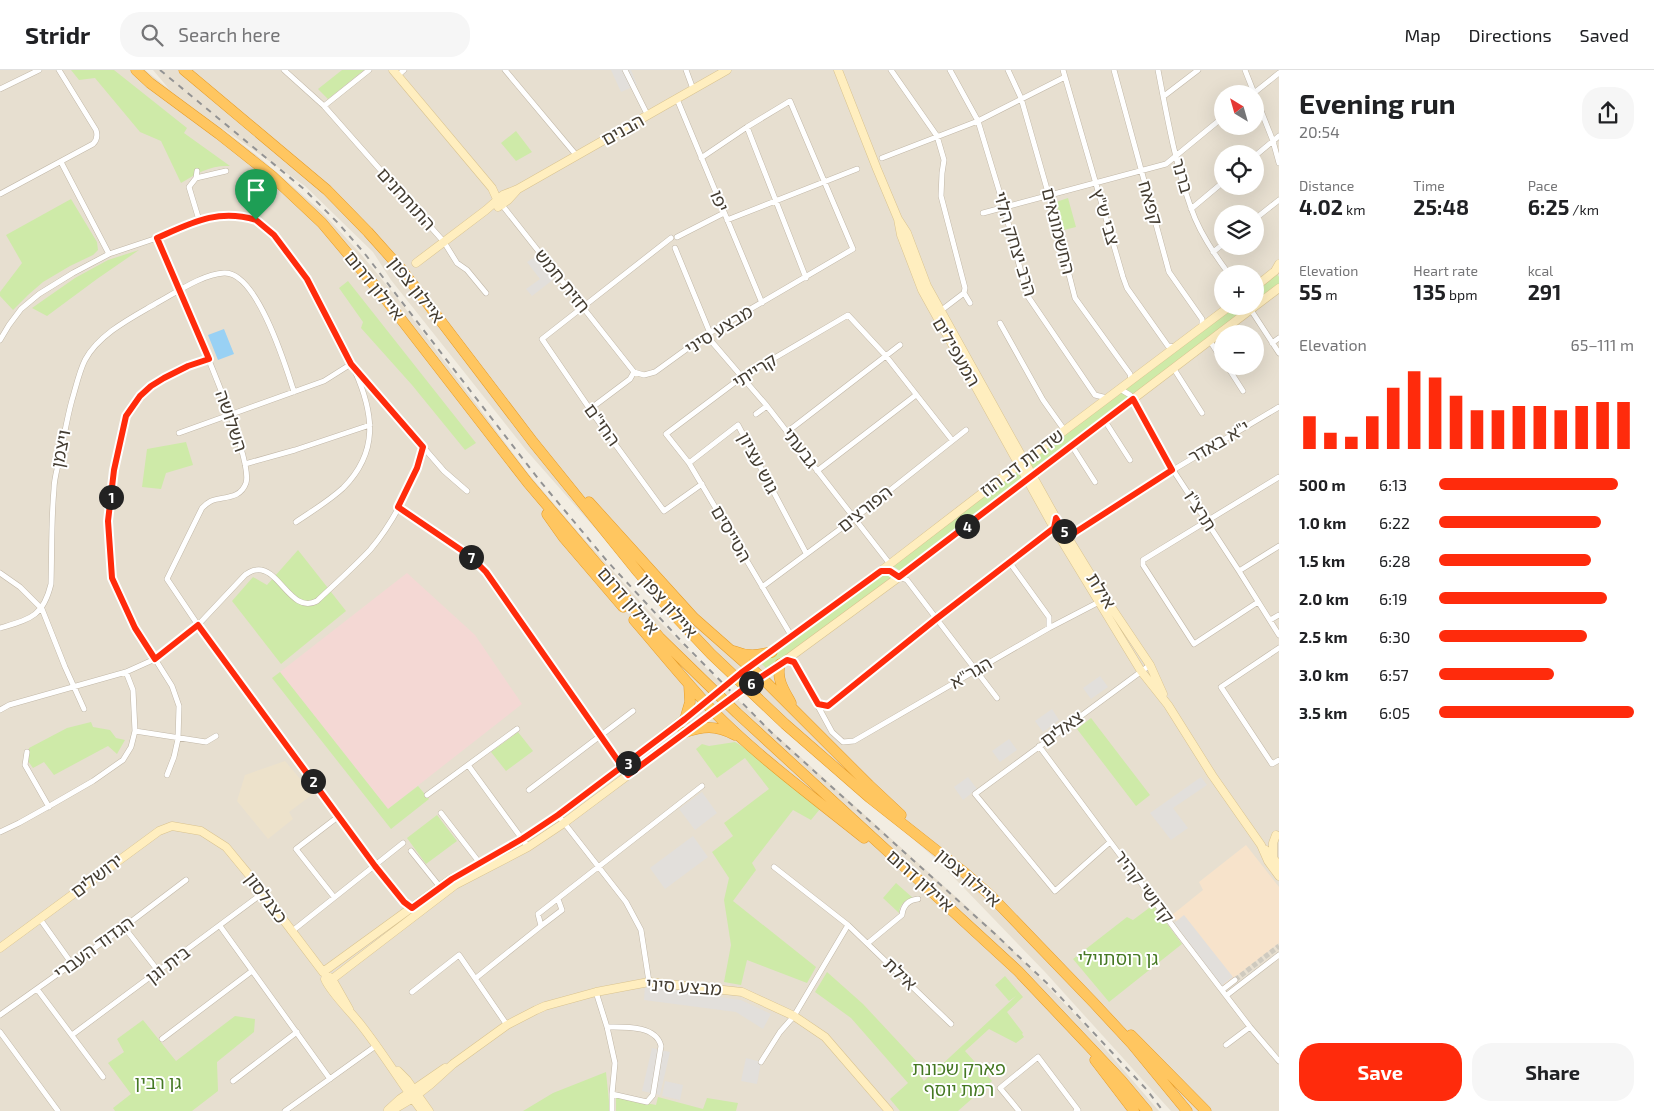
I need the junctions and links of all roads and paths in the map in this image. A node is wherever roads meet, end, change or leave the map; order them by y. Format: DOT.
graph roads {
  1 [pos="39,70"];
  2 [pos="59,70"];
  3 [pos="136,70"];
  4 [pos="184,70"];
  5 [pos="284,70"];
  6 [pos="369,70"];
  7 [pos="505,70"];
  8 [pos="625,70"];
  9 [pos="686,70"];
  10 [pos="727,70"];
  11 [pos="838,70"];
  12 [pos="891,70"];
  13 [pos="950,70"];
  14 [pos="1008,70"];
  15 [pos="1063,70"];
  16 [pos="1114,70"];
  17 [pos="1158,70"];
  18 [pos="1198,70"];
  19 [pos="1245,70"];
  20 [pos="398,72"];
  21 [pos="1279,74"];
  22 [pos="1065,77"];
  23 [pos="1251,85"];
  24 [pos="1264,85"];
  25 [pos="0,88"];
  26 [pos="694,89"];
  27 [pos="1164,96"];
  28 [pos="1021,98"];
  29 [pos="677,99"];
  30 [pos="324,106"];
  31 [pos="648,116"];
  32 [pos="1264,118"];
  33 [pos="978,121"];
  34 [pos="1214,124"];
  35 [pos="747,127"];
  36 [pos="937,136"];
  37 [pos="1279,136"];
  38 [pos="1273,141"];
  39 [pos="1264,148"];
  40 [pos="576,156"];
  41 [pos="1175,156"];
  42 [pos="701,158"];
  43 [pos="882,158"];
  44 [pos="61,162"];
  45 [pos="1279,163"];
  46 [pos="857,169"];
  47 [pos="197,171"];
  48 [pos="226,171"];
  49 [pos="1141,171"];
  50 [pos="196,178"];
  51 [pos="826,182"];
  52 [pos="1095,184"];
  53 [pos="1214,190"];
  54 [pos="0,194"];
  55 [pos="1050,196"];
  56 [pos="502,200"];
  57 [pos="1279,200"];
  58 [pos="776,201"];
  59 [pos="1004,207"];
  60 [pos="1191,209"];
  61 [pos="1264,212"];
  62 [pos="724,213"];
  63 [pos="983,213"];
  64 [pos="199,220"];
  65 [pos="727,220"];
  66 [pos="157,238"];
  67 [pos="444,242"];
  68 [pos="675,248"];
  69 [pos="1213,252"];
  70 [pos="109,254"];
  71 [pos="416,263"];
  72 [pos="1279,264"];
  73 [pos="1222,265"];
  74 [pos="806,278"];
  75 [pos="1264,280"];
  76 [pos="1279,288"];
  77 [pos="179,291"];
  78 [pos="486,293"];
  79 [pos="964,293"];
  80 [pos="1264,300"];
  81 [pos="762,303"];
  82 [pos="970,304"];
  83 [pos="583,307"];
  84 [pos="938,313"];
  85 [pos="1219,315"];
  86 [pos="1244,315"];
  87 [pos="1254,315"];
  88 [pos="1000,323"];
  89 [pos="1202,328"];
  90 [pos="708,334"];
  91 [pos="1279,338"];
  92 [pos="0,340"];
  93 [pos="1210,341"];
  94 [pos="1272,343"];
  95 [pos="900,345"];
  96 [pos="1176,347"];
  97 [pos="1214,347"];
  98 [pos="1279,354"];
  99 [pos="886,356"];
  100 [pos="209,359"];
  101 [pos="351,364"];
  102 [pos="1174,369"];
  103 [pos="634,372"];
  104 [pos="1233,375"];
  105 [pos="742,377"];
  106 [pos="1131,381"];
  107 [pos="1120,389"];
  108 [pos="1243,391"];
  109 [pos="294,392"];
  110 [pos="916,395"];
  111 [pos="1107,398"];
  112 [pos="1133,399"];
  113 [pos="767,406"];
  114 [pos="1279,407"];
  115 [pos="590,409"];
  116 [pos="1202,413"];
  117 [pos="230,414"];
  118 [pos="756,414"];
  119 [pos="1105,422"];
  120 [pos="370,425"];
  121 [pos="966,430"];
  122 [pos="1065,431"];
  123 [pos="179,432"];
  124 [pos="787,432"];
  125 [pos="666,434"];
  126 [pos="952,440"];
  127 [pos="533,442"];
  128 [pos="1015,444"];
  129 [pos="1072,446"];
  130 [pos="423,447"];
  131 [pos="1036,452"];
  132 [pos="1130,460"];
  133 [pos="1021,462"];
  134 [pos="689,463"];
  135 [pos="245,464"];
  136 [pos="1172,470"];
  137 [pos="817,471"];
  138 [pos="1279,477"];
  139 [pos="1030,479"];
  140 [pos="1095,482"];
  141 [pos="528,484"];
  142 [pos="702,484"];
  143 [pos="467,491"];
  144 [pos="398,507"];
  145 [pos="855,518"];
  146 [pos="1056,518"];
  147 [pos="1206,521"];
  148 [pos="296,522"];
  149 [pos="1054,528"];
  150 [pos="1068,537"];
  151 [pos="1279,546"];
  152 [pos="1066,548"];
  153 [pos="806,553"];
  154 [pos="1010,563"];
  155 [pos="890,564"];
  156 [pos="881,571"];
  157 [pos="908,571"];
  158 [pos="1239,571"];
  159 [pos="0,573"];
  160 [pos="903,579"];
  161 [pos="762,587"];
  162 [pos="1098,602"];
  163 [pos="1258,602"];
  164 [pos="1109,605"];
  165 [pos="42,609"];
  166 [pos="1279,615"];
  167 [pos="936,619"];
  168 [pos="1270,620"];
  169 [pos="198,625"];
  170 [pos="0,628"];
  171 [pos="1049,628"];
  172 [pos="1279,635"];
  173 [pos="792,637"];
  174 [pos="727,648"];
  175 [pos="1279,648"];
  176 [pos="772,652"];
  177 [pos="155,659"];
  178 [pos="789,660"];
  179 [pos="1150,665"];
  180 [pos="746,670"];
  181 [pos="976,671"];
  182 [pos="1141,671"];
  183 [pos="126,672"];
  184 [pos="756,680"];
  185 [pos="689,685"];
  186 [pos="75,687"];
  187 [pos="998,698"];
  188 [pos="709,699"];
  189 [pos="818,704"];
  190 [pos="1168,705"];
  191 [pos="828,706"];
  192 [pos="84,709"];
  193 [pos="0,710"];
  194 [pos="633,711"];
  195 [pos="713,711"];
  196 [pos="823,714"];
  197 [pos="799,717"];
  198 [pos="685,719"];
  199 [pos="517,729"];
  200 [pos="135,731"];
  201 [pos="683,733"];
  202 [pos="600,735"];
  203 [pos="216,736"];
  204 [pos="178,739"];
  205 [pos="746,741"];
  206 [pos="1039,746"];
  207 [pos="27,752"];
  208 [pos="1279,760"];
  209 [pos="468,765"];
  210 [pos="622,767"];
  211 [pos="167,775"];
  212 [pos="628,775"];
  213 [pos="702,786"];
  214 [pos="529,790"];
  215 [pos="427,795"];
  216 [pos="49,807"];
  217 [pos="442,813"];
  218 [pos="558,815"];
  219 [pos="339,816"];
  220 [pos="564,822"];
  221 [pos="201,831"];
  222 [pos="0,832"];
  223 [pos="1277,834"];
  224 [pos="522,839"];
  225 [pos="1110,842"];
  226 [pos="403,843"];
  227 [pos="1261,845"];
  228 [pos="528,847"];
  229 [pos="412,851"];
  230 [pos="1273,858"];
  231 [pos="479,862"];
  232 [pos="1279,865"];
  233 [pos="375,866"];
  234 [pos="597,867"];
  235 [pos="774,867"];
  236 [pos="965,873"];
  237 [pos="1279,876"];
  238 [pos="186,880"];
  239 [pos="440,887"];
  240 [pos="263,893"];
  241 [pos="334,897"];
  242 [pos="558,899"];
  243 [pos="918,899"];
  244 [pos="940,900"];
  245 [pos="412,908"];
  246 [pos="40,919"];
  247 [pos="848,925"];
  248 [pos="220,926"];
  249 [pos="541,926"];
  250 [pos="124,927"];
  251 [pos="291,932"];
  252 [pos="868,943"];
  253 [pos="0,948"];
  254 [pos="1279,955"];
  255 [pos="72,964"];
  256 [pos="345,970"];
  257 [pos="252,971"];
  258 [pos="159,972"];
  259 [pos="323,972"];
  260 [pos="476,978"];
  261 [pos="1235,980"];
  262 [pos="329,981"];
  263 [pos="649,982"];
  264 [pos="38,988"];
  265 [pos="1080,988"];
  266 [pos="1222,990"];
  267 [pos="412,992"];
  268 [pos="596,992"];
  269 [pos="341,994"];
  270 [pos="1226,995"];
  271 [pos="349,1009"];
  272 [pos="0,1015"];
  273 [pos="794,1016"];
  274 [pos="1068,1023"];
  275 [pos="951,1024"];
  276 [pos="507,1025"];
  277 [pos="607,1026"];
  278 [pos="1250,1027"];
  279 [pos="0,1032"];
  280 [pos="297,1032"];
  281 [pos="72,1035"];
  282 [pos="162,1038"];
  283 [pos="377,1045"];
  284 [pos="1226,1045"];
  285 [pos="1279,1061"];
  286 [pos="762,1062"];
  287 [pos="103,1077"];
  288 [pos="330,1079"];
  289 [pos="232,1081"];
  290 [pos="413,1094"];
  291 [pos="612,1094"];
  292 [pos="58,1111"];
  293 [pos="285,1111"];
  294 [pos="389,1111"];
  295 [pos="422,1111"];
  296 [pos="429,1111"];
  297 [pos="612,1111"];
  298 [pos="889,1111"];
  299 [pos="1019,1111"];
  300 [pos="1076,1111"];
  301 [pos="1134,1111"];
  302 [pos="1146,1111"];
  303 [pos="1187,1111"];
  304 [pos="1206,1111"];
  1 -- 25 [label="street"];
  2 -- 44 [label="street"];
  3 -- 141 [label="highway, איילון דרום"];
  4 -- 127 [label="highway, איילון צפון"];
  5 -- 30 [label="street, התותחנים"];
  6 -- 30 [label="street"];
  7 -- 40 [label="street"];
  8 -- 31 [label="street"];
  9 -- 26 [label="street"];
  10 -- 26 [label="street, הבנים"];
  11 -- 84 [label="street, המעפילים"];
  12 -- 36 [label="street"];
  13 -- 33 [label="street, הרב יצחק הלוי"];
  14 -- 28 [label="street, החשמונאים"];
  15 -- 22 [label="street, צבי ש\"ץ"];
  16 -- 49 [label="street, קפאח"];
  17 -- 27 [label="street, ברנר"];
  18 -- 27 [label="street"];
  19 -- 23 [label="street"];
  20 -- 56 [label="street, חזית חמש"];
  21 -- 24 [label="street"];
  22 -- 28 [label="street"];
  22 -- 52 [label="street, צבי ש\"ץ"];
  26 -- 29 [label="street, הבנים"];
  27 -- 41 [label="street, ברנר"];
  28 -- 33 [label="street"];
  28 -- 55 [label="street, החשמונאים"];
  29 -- 31 [label="street, הבנים"];
  29 -- 42 [label="street, יפו"];
  30 -- 67 [label="street, התותחנים"];
  31 -- 40 [label="street, הבנים"];
  32 -- 38 [label="street"];
  33 -- 36 [label="street"];
  33 -- 59 [label="street, הרב יצחק הלוי"];
  34 -- 41 [label="street"];
  35 -- 42 [label="street"];
  35 -- 51 [label="street"];
  35 -- 58 [label="street"];
  36 -- 43 [label="street"];
  36 -- 79 [label="street"];
  37 -- 38 [label="street"];
  38 -- 39 [label="street"];
  38 -- 45 [label="street"];
  40 -- 56 [label="street, הבנים"];
  41 -- 49 [label="street"];
  41 -- 60 [label="street, ברנר"];
  42 -- 62 [label="street, יפו"];
  44 -- 54 [label="street"];
  44 -- 70 [label="street"];
  46 -- 51 [label="street"];
  47 -- 50 [label="street"];
  48 -- 50 [label="street"];
  49 -- 52 [label="street"];
  49 -- 89 [label="street, קפאח"];
  50 -- 64 [label="street"];
  51 -- 58 [label="street"];
  51 -- 74 [label="street, מבצע סיני"];
  52 -- 55 [label="street"];
  52 -- 96 [label="street, צבי ש\"ץ"];
  53 -- 60 [label="street"];
  55 -- 59 [label="street"];
  55 -- 106 [label="street, החשמונאים"];
  56 -- 67 [label="street, הבנים"];
  56 -- 83 [label="street, חזית חמש"];
  57 -- 61 [label="street"];
  58 -- 65 [label="street"];
  58 -- 74 [label="street"];
  59 -- 63 [label="street"];
  59 -- 111 [label="street, הרב יצחק הלוי"];
  60 -- 69 [label="street, ברנר"];
  62 -- 65 [label="street, יפו"];
  62 -- 83 [label="street"];
  64 -- 66 [label="street"];
  64 -- 101 [label="street"];
  65 -- 81 [label="street, יפו"];
  66 -- 70 [label="street"];
  66 -- 77 [label="street, השלושה"];
  67 -- 71 [label="street, הבנים"];
  67 -- 78 [label="street, התותחנים"];
  68 -- 90 [label="street, גבעתי"];
  69 -- 73 [label="street, ברנר"];
  70 -- 92 [label="street"];
  72 -- 75 [label="street"];
  74 -- 81 [label="street, מבצע סיני"];
  76 -- 80 [label="street, שדרות דב הוז"];
  77 -- 100 [label="street, השלושה"];
  77 -- 109 [label="street, ויצמן"];
  77 -- 165 [label="street, ויצמן"];
  79 -- 82 [label="street"];
  79 -- 84 [label="street"];
  81 -- 90 [label="street, מבצע סיני"];
  83 -- 103 [label="street, חזית חמש"];
  83 -- 115 [label="street, החי\"ם"];
  84 -- 128 [label="street, המעפילים"];
  84 -- 133 [label="street, המעפילים"];
  85 -- 89 [label="street, שדרות דב הוז"];
  86 -- 93 [label="street, שדרות דב הוז"];
  87 -- 94 [label="street"];
  88 -- 122 [label="street"];
  89 -- 96 [label="street, שדרות דב הוז"];
  90 -- 103 [label="street, מבצע סיני"];
  90 -- 105 [label="street, גבעתי"];
  91 -- 94 [label="street"];
  93 -- 97 [label="street"];
  93 -- 102 [label="street, שדרות דב הוז"];
  94 -- 98 [label="street"];
  95 -- 99 [label="street"];
  96 -- 106 [label="street, שדרות דב הוז"];
  99 -- 105 [label="street, קרייתי"];
  99 -- 110 [label="street"];
  99 -- 124 [label="street"];
  100 -- 117 [label="street, השלושה"];
  100 -- 177 [label="street"];
  101 -- 109 [label="street"];
  101 -- 120 [label="street"];
  101 -- 130 [label="street"];
  102 -- 112 [label="street, שדרות דב הוז"];
  102 -- 116 [label="street"];
  103 -- 115 [label="street"];
  104 -- 108 [label="street"];
  105 -- 113 [label="street, גבעתי"];
  105 -- 125 [label="street, קרייתי"];
  106 -- 107 [label="street, שדרות דב הוז"];
  107 -- 111 [label="street, שדרות דב הוז"];
  107 -- 112 [label="street, תרצ\"ו"];
  109 -- 117 [label="street"];
  110 -- 126 [label="street"];
  110 -- 137 [label="street"];
  111 -- 122 [label="street, שדרות דב הוז"];
  112 -- 119 [label="street, שדרות דב הוז"];
  112 -- 136 [label="street, תרצ\"ו"];
  113 -- 118 [label="street"];
  113 -- 124 [label="street, גבעתי"];
  114 -- 136 [label="street, י\"א באדר"];
  115 -- 142 [label="street, החי\"ם"];
  117 -- 123 [label="street"];
  117 -- 135 [label="street, השלושה"];
  119 -- 129 [label="street, שדרות דב הוז"];
  119 -- 132 [label="street"];
  120 -- 135 [label="street"];
  120 -- 148 [label="street"];
  121 -- 126 [label="street, הפורצים"];
  122 -- 131 [label="street, שדרות דב הוז"];
  124 -- 137 [label="street, גבעתי"];
  125 -- 134 [label="street, הטייסים"];
  126 -- 145 [label="street, הפורצים"];
  127 -- 174 [label="highway"];
  127 -- 236 [label="highway, איילון צפון"];
  128 -- 131 [label="street"];
  128 -- 133 [label="street, המעפילים"];
  129 -- 139 [label="street, שדרות דב הוז"];
  129 -- 140 [label="street"];
  130 -- 143 [label="street"];
  130 -- 144 [label="street"];
  131 -- 133 [label="street, שדרות דב הוז"];
  133 -- 139 [label="street, המעפילים"];
  133 -- 155 [label="street, שדרות דב הוז"];
  134 -- 142 [label="street, הטייסים"];
  134 -- 153 [label="street, גוש עציון"];
  135 -- 169 [label="street, השלושה"];
  136 -- 147 [label="street, תרצ\"ו"];
  136 -- 150 [label="street, י\"א באדר"];
  137 -- 145 [label="street, גבעתי"];
  138 -- 147 [label="street"];
  139 -- 146 [label="street, אילת"];
  139 -- 149 [label="street, אילת"];
  139 -- 157 [label="street, שדרות דב הוז"];
  141 -- 185 [label="highway"];
  141 -- 244 [label="highway, איילון דרום"];
  142 -- 161 [label="street, הטייסים"];
  144 -- 169 [label="street"];
  144 -- 202 [label="street"];
  145 -- 153 [label="street, הפורצים"];
  145 -- 155 [label="street, גבעתי"];
  146 -- 149 [label="street"];
  146 -- 150 [label="street, אילת"];
  147 -- 158 [label="street, תרצ\"ו"];
  147 -- 163 [label="street"];
  149 -- 152 [label="street, אילת"];
  149 -- 154 [label="street"];
  150 -- 152 [label="street"];
  150 -- 164 [label="street, אילת"];
  151 -- 158 [label="street"];
  152 -- 162 [label="street, אילת"];
  153 -- 161 [label="street, הפורצים"];
  154 -- 167 [label="street"];
  154 -- 171 [label="street"];
  155 -- 156 [label="street, שדרות דב הוז"];
  155 -- 157 [label="street"];
  156 -- 160 [label="street"];
  156 -- 173 [label="street, שדרות דב הוז"];
  157 -- 160 [label="street, שדרות דב הוז"];
  158 -- 163 [label="street, תרצ\"ו"];
  159 -- 165 [label="street"];
  160 -- 167 [label="street"];
  160 -- 178 [label="street, שדרות דב הוז"];
  161 -- 173 [label="street, הטייסים"];
  162 -- 164 [label="street"];
  162 -- 171 [label="street, הגר\"א"];
  162 -- 182 [label="street, אילת"];
  163 -- 168 [label="street, תרצ\"ו"];
  164 -- 179 [label="street, אילת"];
  165 -- 170 [label="street"];
  165 -- 186 [label="street"];
  166 -- 168 [label="street"];
  167 -- 181 [label="street"];
  167 -- 191 [label="street"];
  168 -- 172 [label="street, תרצ\"ו"];
  169 -- 177 [label="street"];
  169 -- 219 [label="street"];
  171 -- 181 [label="street, הגר\"א"];
  173 -- 176 [label="street, שדרות דב הוז"];
  174 -- 176 [label="highway"];
  174 -- 180 [label="highway"];
  175 -- 208 [label="street"];
  176 -- 180 [label="street, שדרות דב הוז"];
  177 -- 183 [label="street"];
  177 -- 204 [label="street"];
  178 -- 184 [label="street, שדרות דב הוז"];
  178 -- 189 [label="street"];
  178 -- 197 [label="highway"];
  179 -- 182 [label="street, צאלים"];
  179 -- 190 [label="street, אילת"];
  180 -- 184 [label="highway"];
  180 -- 188 [label="street, שדרות דב הוז, bridge"];
  181 -- 187 [label="street"];
  181 -- 196 [label="street, הגר\"א"];
  182 -- 190 [label="street, אילת"];
  182 -- 206 [label="street, צאלים"];
  183 -- 186 [label="street"];
  183 -- 200 [label="street"];
  184 -- 195 [label="street, שדרות דב הוז, bridge"];
  184 -- 197 [label="highway"];
  185 -- 188 [label="highway"];
  185 -- 198 [label="highway"];
  186 -- 192 [label="street"];
  186 -- 193 [label="street"];
  188 -- 195 [label="highway"];
  188 -- 198 [label="street, שדרות דב הוז"];
  189 -- 191 [label="street"];
  189 -- 196 [label="street"];
  190 -- 227 [label="street, אילת"];
  191 -- 196 [label="street"];
  194 -- 202 [label="street"];
  195 -- 201 [label="street, שדרות דב הוז"];
  195 -- 205 [label="highway"];
  197 -- 236 [label="highway"];
  198 -- 210 [label="street, שדרות דב הוז"];
  199 -- 209 [label="street"];
  200 -- 204 [label="street"];
  200 -- 216 [label="street"];
  201 -- 205 [label="highway"];
  201 -- 212 [label="street, שדרות דב הוז"];
  202 -- 210 [label="street"];
  202 -- 214 [label="street"];
  203 -- 204 [label="street"];
  204 -- 211 [label="street"];
  205 -- 244 [label="highway"];
  206 -- 225 [label="street, קדושי קהיר"];
  206 -- 225 [label="street, צאלים"];
  207 -- 216 [label="street"];
  209 -- 215 [label="street"];
  209 -- 224 [label="street"];
  210 -- 212 [label="street"];
  210 -- 218 [label="street, שדרות דב הוז"];
  212 -- 220 [label="street, שדרות דב הוז"];
  213 -- 234 [label="street"];
  216 -- 222 [label="street"];
  217 -- 231 [label="street"];
  218 -- 220 [label="street"];
  218 -- 224 [label="street, שדרות דב הוז"];
  219 -- 233 [label="street"];
  219 -- 241 [label="street"];
  220 -- 228 [label="street, שדרות דב הוז"];
  220 -- 234 [label="street"];
  221 -- 240 [label="street, כצנלסון"];
  221 -- 246 [label="street, ירושלים"];
  223 -- 227 [label="street"];
  223 -- 230 [label="street"];
  224 -- 228 [label="street"];
  224 -- 231 [label="street, שדרות דב הוז"];
  225 -- 266 [label="street, קדושי קהיר"];
  226 -- 233 [label="street"];
  227 -- 230 [label="street, אילת"];
  227 -- 237 [label="street, אילת"];
  228 -- 256 [label="street, שדרות דב הוז"];
  229 -- 239 [label="street"];
  230 -- 232 [label="street, אילת"];
  231 -- 239 [label="street, שדרות דב הוז"];
  233 -- 241 [label="street"];
  233 -- 245 [label="street"];
  234 -- 242 [label="street"];
  234 -- 263 [label="street"];
  235 -- 247 [label="street, אילת"];
  236 -- 265 [label="highway, איילון צפון"];
  238 -- 250 [label="street, הגדוד העברי"];
  239 -- 245 [label="street, שדרות דב הוז"];
  240 -- 248 [label="street, בית וגן"];
  240 -- 251 [label="street, כצנלסון"];
  241 -- 251 [label="street"];
  242 -- 249 [label="street"];
  242 -- 249 [label="street"];
  243 -- 252 [label="street"];
  244 -- 274 [label="highway, איילון דרום"];
  245 -- 259 [label="street, שדרות דב הוז"];
  246 -- 253 [label="street, ירושלים"];
  246 -- 255 [label="street"];
  247 -- 252 [label="street, אילת"];
  247 -- 273 [label="street"];
  248 -- 257 [label="street"];
  248 -- 258 [label="street, בית וגן"];
  249 -- 260 [label="street"];
  250 -- 255 [label="street, הגדוד העברי"];
  250 -- 258 [label="street"];
  251 -- 259 [label="street, כצנלסון"];
  252 -- 275 [label="street, אילת"];
  254 -- 270 [label="street"];
  255 -- 264 [label="street, הגדוד העברי"];
  256 -- 262 [label="street, שדרות דב הוז"];
  256 -- 269 [label="street"];
  257 -- 280 [label="street"];
  257 -- 282 [label="street"];
  258 -- 281 [label="street, בית וגן"];
  259 -- 262 [label="street, כצנלסון"];
  260 -- 267 [label="street"];
  260 -- 276 [label="street"];
  261 -- 266 [label="street"];
  262 -- 269 [label="street, כצנלסון"];
  262 -- 271 [label="street, כצנלסון"];
  263 -- 268 [label="street, מבצע סיני"];
  263 -- 273 [label="street, מבצע סיני"];
  264 -- 272 [label="street, הגדוד העברי"];
  264 -- 281 [label="street"];
  265 -- 303 [label="highway, איילון צפון"];
  265 -- 304 [label="highway"];
  266 -- 270 [label="street, קדושי קהיר"];
  268 -- 276 [label="street, מבצע סיני"];
  268 -- 277 [label="street"];
  269 -- 271 [label="street, כצנלסון"];
  270 -- 278 [label="street, קדושי קהיר"];
  271 -- 283 [label="street, כצנלסון"];
  273 -- 286 [label="street"];
  273 -- 298 [label="street, מבצע סיני"];
  274 -- 301 [label="highway"];
  274 -- 302 [label="highway, איילון דרום"];
  276 -- 290 [label="street, מבצע סיני"];
  277 -- 291 [label="street"];
  277 -- 291 [label="street"];
  278 -- 284 [label="street"];
  278 -- 285 [label="street, קדושי קהיר"];
  279 -- 292 [label="street"];
  280 -- 288 [label="street"];
  280 -- 289 [label="street"];
  281 -- 287 [label="street"];
  283 -- 288 [label="street"];
  283 -- 290 [label="street, כצנלסון"];
  288 -- 293 [label="street"];
  290 -- 294 [label="street, מבצע סיני"];
  290 -- 295 [label="street, כצנלסון"];
  290 -- 296 [label="street, כצנלסון"];
  291 -- 297 [label="street"];
  299 -- 300 [label="street"];
}
